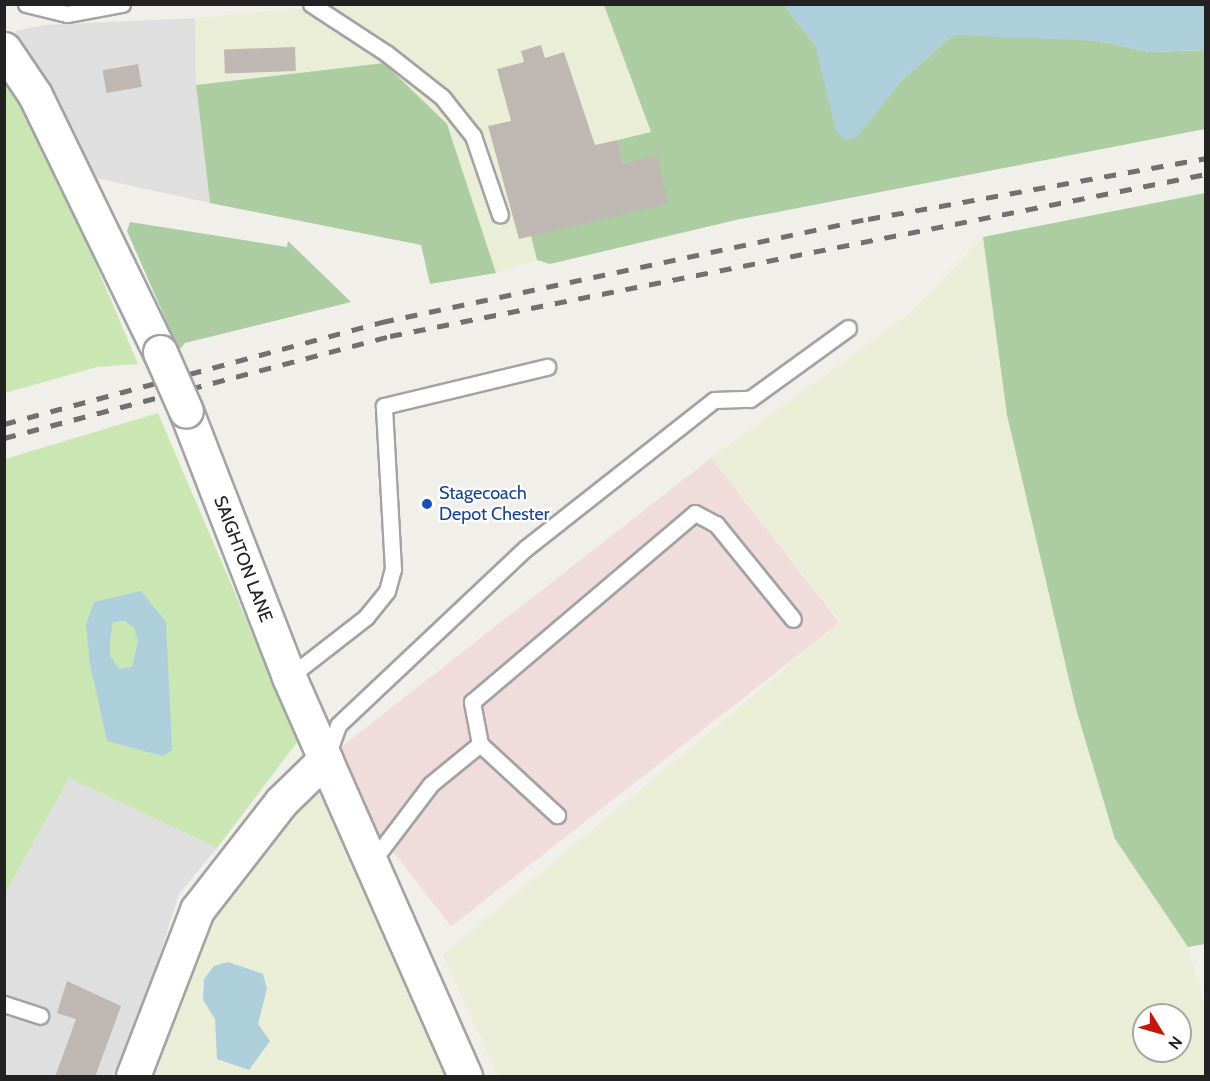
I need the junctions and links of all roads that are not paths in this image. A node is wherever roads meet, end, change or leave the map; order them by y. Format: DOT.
graph roads {
  1 [pos="26,4"];
  2 [pos="122,4"];
  3 [pos="311,4"];
  4 [pos="4,49"];
  5 [pos="500,215"];
  6 [pos="848,328"];
  7 [pos="547,367"];
  8 [pos="793,619"];
  9 [pos="289,677"];
  10 [pos="480,744"];
  11 [pos="326,759"];
  12 [pos="557,815"];
  13 [pos="371,863"];
  14 [pos="4,1004"];
  15 [pos="40,1016"];
  16 [pos="133,1077"];
  17 [pos="465,1077"];
  1 -- 2 [label="lane"];
  3 -- 5 [label="lane"];
  4 -- 9 [label="street, SAIGHTON LANE, bridge"];
  6 -- 11 [label="lane"];
  7 -- 9 [label="lane"];
  8 -- 10 [label="lane"];
  9 -- 11 [label="street, SAIGHTON LANE"];
  10 -- 12 [label="lane"];
  10 -- 13 [label="lane"];
  11 -- 13 [label="street, SAIGHTON LANE"];
  11 -- 16 [label="street"];
  13 -- 17 [label="street, SAIGHTON LANE"];
  14 -- 15 [label="lane"];
}
